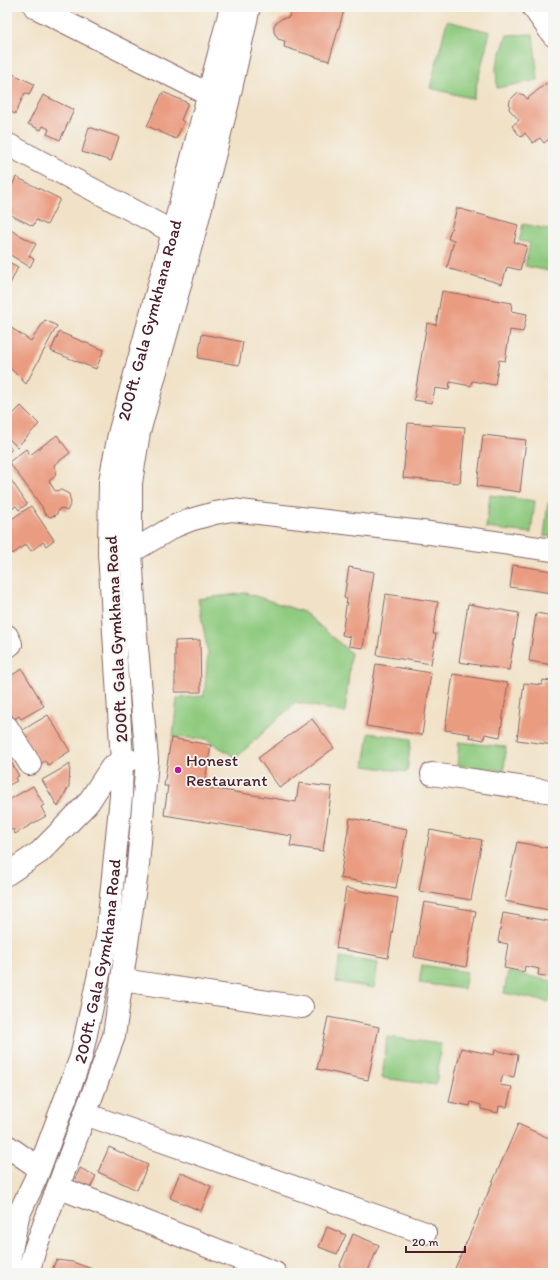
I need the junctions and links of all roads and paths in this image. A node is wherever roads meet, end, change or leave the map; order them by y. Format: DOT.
graph roads {
  1 [pos="35,7"];
  2 [pos="230,7"];
  3 [pos="249,7"];
  4 [pos="532,7"];
  5 [pos="553,35"];
  6 [pos="208,94"];
  7 [pos="7,144"];
  8 [pos="173,232"];
  9 [pos="553,550"];
  10 [pos="132,552"];
  11 [pos="109,553"];
  12 [pos="7,636"];
  13 [pos="7,647"];
  14 [pos="7,727"];
  15 [pos="122,760"];
  16 [pos="146,760"];
  17 [pos="30,764"];
  18 [pos="432,774"];
  19 [pos="553,792"];
  20 [pos="7,874"];
  21 [pos="122,980"];
  22 [pos="302,1007"];
  23 [pos="85,1114"];
  24 [pos="7,1146"];
  25 [pos="39,1168"];
  26 [pos="58,1187"];
  27 [pos="425,1233"];
  28 [pos="7,1270"];
  29 [pos="28,1273"];
  30 [pos="275,1273"];
  1 -- 6 [label="street"];
  2 -- 6 [label="street, 200ft. Gala Gymkhana Road"];
  3 -- 10 [label="street"];
  4 -- 5 [label="street"];
  6 -- 8 [label="street, 200ft. Gala Gymkhana Road"];
  7 -- 8 [label="street"];
  8 -- 11 [label="street, 200ft. Gala Gymkhana Road"];
  9 -- 10 [label="street"];
  10 -- 11 [label="street"];
  10 -- 16 [label="street"];
  11 -- 15 [label="street, 200ft. Gala Gymkhana Road"];
  12 -- 13 [label="street"];
  14 -- 17 [label="street"];
  15 -- 16 [label="street"];
  15 -- 20 [label="street"];
  15 -- 25 [label="street, 200ft. Gala Gymkhana Road"];
  16 -- 21 [label="street"];
  18 -- 19 [label="street"];
  21 -- 22 [label="street"];
  21 -- 23 [label="street"];
  23 -- 26 [label="street"];
  23 -- 27 [label="street"];
  24 -- 25 [label="street"];
  25 -- 28 [label="street, 200ft. Gala Gymkhana Road"];
  26 -- 29 [label="street"];
  26 -- 30 [label="street"];
}
